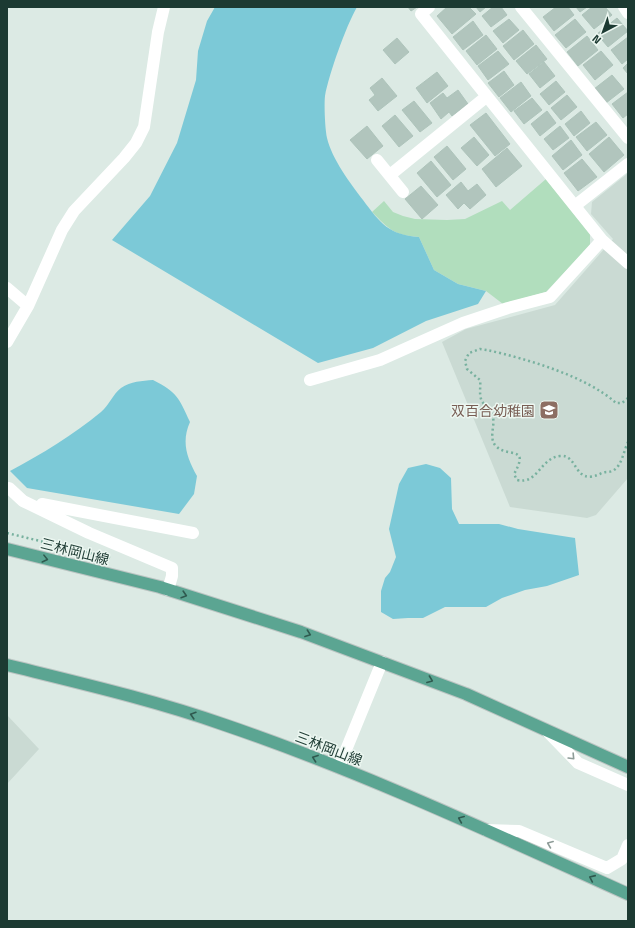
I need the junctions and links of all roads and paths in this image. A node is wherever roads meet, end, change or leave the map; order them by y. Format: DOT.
graph roads {
  1 [pos="164,7"];
  2 [pos="429,7"];
  3 [pos="521,7"];
  4 [pos="624,7"];
  5 [pos="628,12"];
  6 [pos="486,97"];
  7 [pos="628,138"];
  8 [pos="377,160"];
  9 [pos="628,164"];
  10 [pos="390,176"];
  11 [pos="403,192"];
  12 [pos="576,205"];
  13 [pos="602,240"];
  14 [pos="628,263"];
  15 [pos="7,288"];
  16 [pos="28,306"];
  17 [pos="7,342"];
  18 [pos="310,380"];
  19 [pos="628,398"];
  20 [pos="628,442"];
  21 [pos="8,488"];
  22 [pos="23,501"];
  23 [pos="193,533"];
  24 [pos="7,549"];
  25 [pos="168,590"];
  26 [pos="382,662"];
  27 [pos="7,665"];
  28 [pos="545,729"];
  29 [pos="339,766"];
  30 [pos="628,767"];
  31 [pos="628,785"];
  32 [pos="485,830"];
  33 [pos="628,844"];
  34 [pos="628,894"];
  1 -- 16 [label="street"];
  2 -- 6 [label="street"];
  3 -- 7 [label="street"];
  4 -- 5 [label="street"];
  6 -- 10 [label="street"];
  6 -- 12 [label="street"];
  8 -- 10 [label="street"];
  9 -- 12 [label="street"];
  10 -- 11 [label="street"];
  12 -- 13 [label="street"];
  13 -- 14 [label="street"];
  13 -- 18 [label="street"];
  15 -- 16 [label="street"];
  16 -- 17 [label="street"];
  19 -- 20 [label="path"];
  21 -- 22 [label="street"];
  22 -- 23 [label="street"];
  22 -- 25 [label="street"];
  24 -- 25 [label="main road, 三林岡山線, one-way"];
  25 -- 26 [label="main road, 三林岡山線, one-way"];
  26 -- 28 [label="main road, 三林岡山線, one-way"];
  26 -- 29 [label="street"];
  29 -- 27 [label="main road, 三林岡山線, one-way"];
  28 -- 30 [label="main road, 三林岡山線"];
  28 -- 31 [label="street, one-way"];
  32 -- 29 [label="main road, 三林岡山線, one-way"];
  33 -- 32 [label="street, one-way"];
  34 -- 32 [label="main road, 三林岡山線, one-way"];
}
